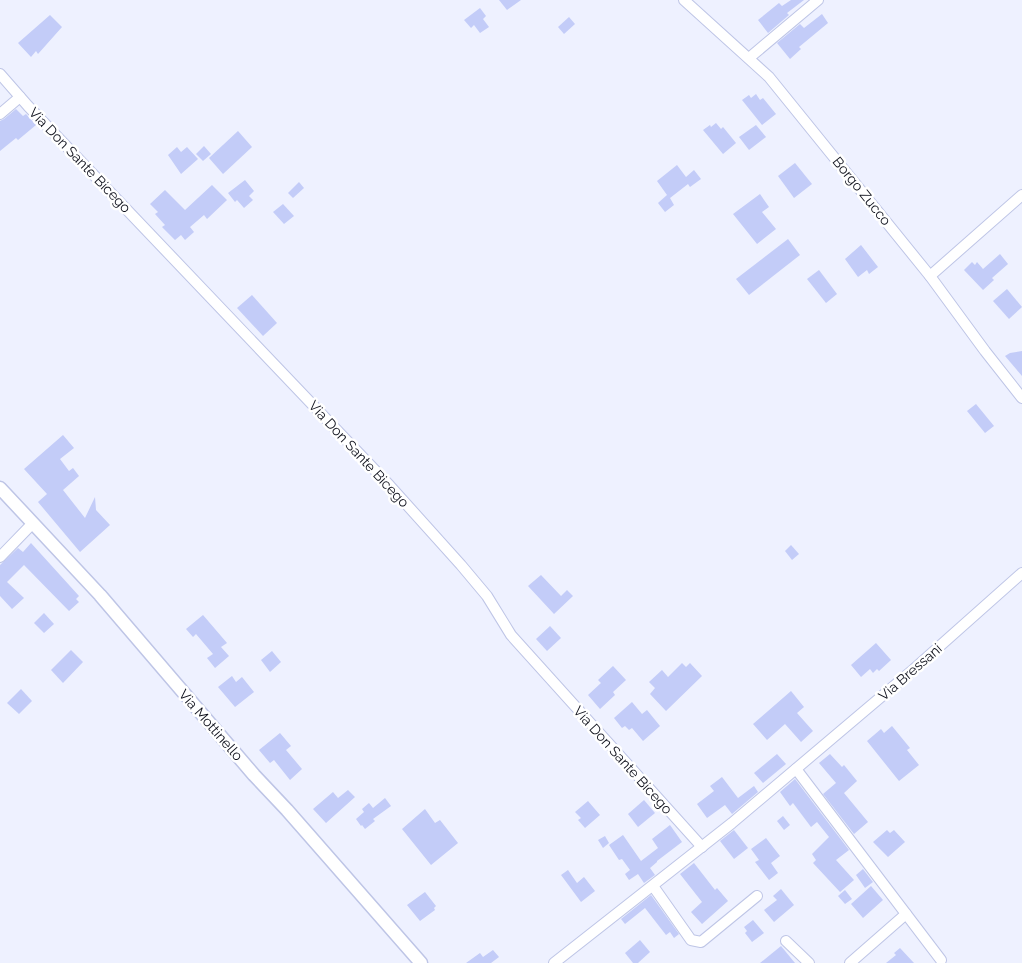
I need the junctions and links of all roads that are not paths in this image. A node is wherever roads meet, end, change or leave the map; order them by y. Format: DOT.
graph roads {
  1 [pos="684,0"];
  2 [pos="818,0"];
  3 [pos="749,58"];
  4 [pos="0,74"];
  5 [pos="20,97"];
  6 [pos="0,114"];
  7 [pos="1022,195"];
  8 [pos="930,276"];
  9 [pos="1022,398"];
  10 [pos="0,488"];
  11 [pos="33,523"];
  12 [pos="0,557"];
  13 [pos="1022,573"];
  14 [pos="796,769"];
  15 [pos="702,847"];
  16 [pos="653,886"];
  17 [pos="757,896"];
  18 [pos="906,914"];
  19 [pos="786,941"];
  20 [pos="941,960"];
  21 [pos="421,963"];
  22 [pos="554,963"];
  23 [pos="809,963"];
  24 [pos="850,963"];
  1 -- 3 [label="street, Borgo Zucco"];
  2 -- 3 [label="street"];
  3 -- 8 [label="street, Borgo Zucco"];
  4 -- 5 [label="street, Via Don Sante Bicego"];
  5 -- 6 [label="street"];
  5 -- 15 [label="street, Via Don Sante Bicego"];
  7 -- 8 [label="street"];
  8 -- 9 [label="street, Borgo Zucco"];
  10 -- 11 [label="street, Via Mottinello"];
  11 -- 12 [label="street"];
  11 -- 21 [label="street, Via Mottinello"];
  13 -- 14 [label="street, Via Bressani"];
  14 -- 15 [label="street, Via Bressani"];
  14 -- 18 [label="street"];
  15 -- 16 [label="street, Via Bressani"];
  16 -- 17 [label="street"];
  16 -- 22 [label="street, Via Bressani"];
  18 -- 20 [label="street"];
  18 -- 24 [label="street"];
  19 -- 23 [label="street"];
}
